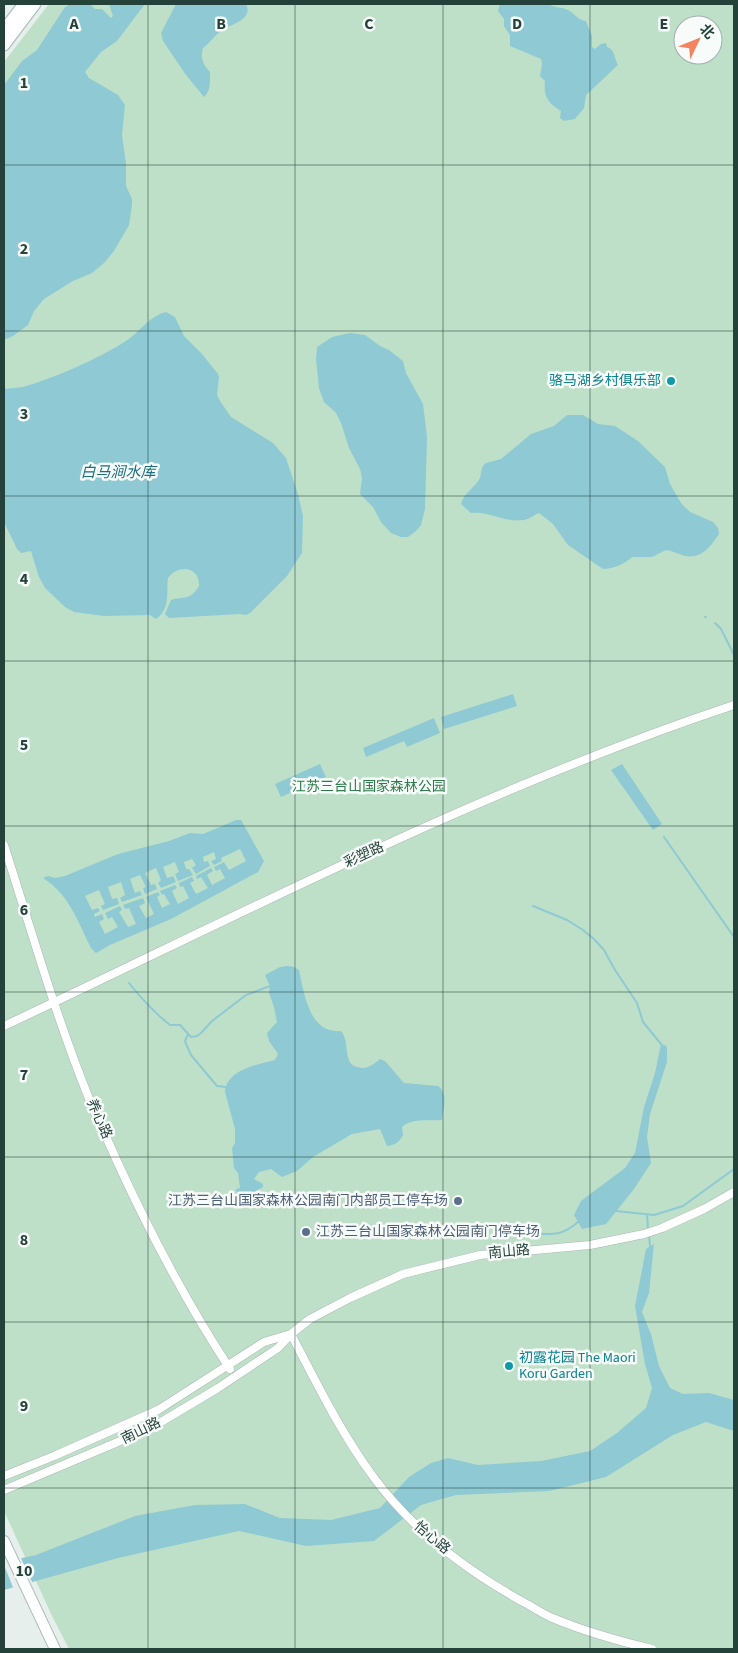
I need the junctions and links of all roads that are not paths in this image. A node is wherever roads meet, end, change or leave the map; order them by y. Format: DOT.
graph roads {
  1 [pos="24,4"];
  2 [pos="35,4"];
  3 [pos="4,30"];
  4 [pos="4,45"];
  5 [pos="734,705"];
  6 [pos="4,845"];
  7 [pos="54,1003"];
  8 [pos="4,1026"];
  9 [pos="734,1192"];
  10 [pos="291,1334"];
  11 [pos="228,1366"];
  12 [pos="234,1376"];
  13 [pos="4,1476"];
  14 [pos="4,1490"];
  15 [pos="4,1541"];
  16 [pos="55,1649"];
  17 [pos="652,1649"];
  1 -- 3 [label="main road"];
  2 -- 4 [label="main road"];
  5 -- 7 [label="street, 彩塑路"];
  6 -- 7 [label="street, 养心路"];
  7 -- 8 [label="street, 彩塑路"];
  7 -- 11 [label="street, 养心路"];
  9 -- 10 [label="street, 南山路"];
  10 -- 11 [label="street, 南山路"];
  10 -- 12 [label="street, 南山路"];
  10 -- 17 [label="street, 怡心路"];
  11 -- 12 [label="street, 养心路"];
  11 -- 13 [label="street, 南山路"];
  12 -- 14 [label="street, 南山路"];
  15 -- 16 [label="street"];
}
